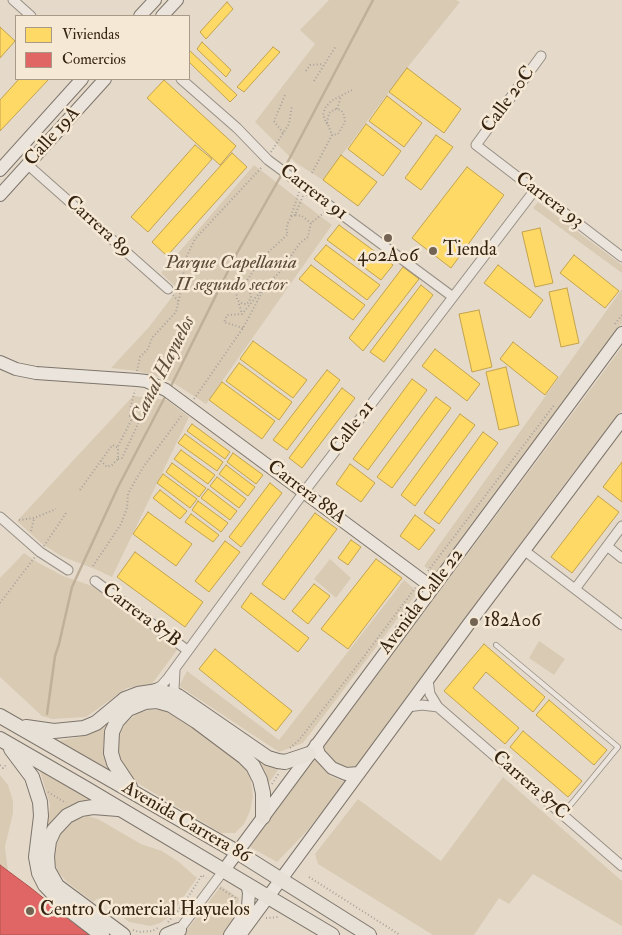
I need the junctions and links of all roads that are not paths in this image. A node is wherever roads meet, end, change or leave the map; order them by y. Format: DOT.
graph roads {
  1 [pos="13,0"];
  2 [pos="155,0"];
  3 [pos="177,0"];
  4 [pos="30,15"];
  5 [pos="141,15"];
  6 [pos="163,15"];
  7 [pos="541,56"];
  8 [pos="81,80"];
  9 [pos="104,80"];
  10 [pos="183,80"];
  11 [pos="476,145"];
  12 [pos="28,165"];
  13 [pos="0,170"];
  14 [pos="534,191"];
  15 [pos="0,195"];
  16 [pos="622,257"];
  17 [pos="168,290"];
  18 [pos="453,297"];
  19 [pos="622,334"];
  20 [pos="2,363"];
  21 [pos="622,420"];
  22 [pos="304,492"];
  23 [pos="0,517"];
  24 [pos="622,526"];
  25 [pos="607,546"];
  26 [pos="525,552"];
  27 [pos="622,558"];
  28 [pos="68,570"];
  29 [pos="95,581"];
  30 [pos="432,588"];
  31 [pos="575,589"];
  32 [pos="622,625"];
  33 [pos="496,644"];
  34 [pos="187,650"];
  35 [pos="175,668"];
  36 [pos="428,680"];
  37 [pos="148,692"];
  38 [pos="178,696"];
  39 [pos="408,706"];
  40 [pos="438,707"];
  41 [pos="0,716"];
  42 [pos="15,725"];
  43 [pos="3,741"];
  44 [pos="313,750"];
  45 [pos="359,773"];
  46 [pos="138,794"];
  47 [pos="122,809"];
  48 [pos="562,814"];
  49 [pos="263,817"];
  50 [pos="237,852"];
  51 [pos="622,866"];
  52 [pos="224,870"];
  53 [pos="281,880"];
  54 [pos="246,884"];
  55 [pos="269,897"];
  56 [pos="252,910"];
  57 [pos="127,932"];
  58 [pos="174,933"];
  59 [pos="102,935"];
  60 [pos="230,935"];
  61 [pos="240,935"];
  62 [pos="332,935"];
  63 [pos="369,935"];
  1 -- 4 [label="street"];
  2 -- 5 [label="main road"];
  3 -- 6 [label="main road"];
  7 -- 11 [label="street, Calle 20C"];
  8 -- 13 [label="main road, Calle 19A"];
  9 -- 12 [label="main road, Calle 19A"];
  10 -- 18 [label="street, Carrera 91"];
  11 -- 14 [label="street, Carrera 93"];
  12 -- 15 [label="main road, Calle 19A"];
  12 -- 17 [label="street, Carrera 89"];
  14 -- 16 [label="street, Carrera 93"];
  14 -- 18 [label="street, Calle 21"];
  18 -- 22 [label="street, Calle 21"];
  19 -- 30 [label="main road, Avenida Calle 22"];
  20 -- 22 [label="main road, Carrera 88A"];
  21 -- 26 [label="main road"];
  22 -- 30 [label="main road, Carrera 88A"];
  22 -- 34 [label="street, Calle 21"];
  23 -- 28 [label="street"];
  24 -- 25 [label="street"];
  25 -- 27 [label="street"];
  25 -- 31 [label="street"];
  26 -- 31 [label="street"];
  26 -- 36 [label="main road"];
  29 -- 34 [label="street, Carrera 87B"];
  30 -- 44 [label="main road, Avenida Calle 22"];
  31 -- 32 [label="street"];
  33 -- 48 [label="lane"];
  34 -- 35 [label="street, Calle 21"];
  35 -- 37 [label="street, Calle 21"];
  35 -- 38 [label="street"];
  36 -- 39 [label="main road"];
  36 -- 40 [label="street, Carrera 87C"];
  37 -- 38 [label="main road"];
  37 -- 42 [label="main road"];
  38 -- 44 [label="main road"];
  39 -- 40 [label="street"];
  39 -- 45 [label="main road"];
  40 -- 48 [label="street, Carrera 87C"];
  41 -- 42 [label="main road, Avenida Carrera 86"];
  42 -- 46 [label="main road, Avenida Carrera 86"];
  43 -- 47 [label="main road, Avenida Carrera 86"];
  43 -- 59 [label="main road"];
  44 -- 45 [label="main road"];
  44 -- 49 [label="main road, Avenida Calle 22"];
  45 -- 53 [label="main road"];
  46 -- 49 [label="main road"];
  46 -- 50 [label="main road, Avenida Carrera 86"];
  47 -- 52 [label="main road, Avenida Carrera 86"];
  47 -- 57 [label="main road"];
  48 -- 51 [label="street, Carrera 87C"];
  49 -- 50 [label="main road, Avenida Calle 22"];
  50 -- 52 [label="main road, Avenida Calle 22"];
  50 -- 53 [label="main road, Avenida Carrera 86"];
  52 -- 54 [label="main road, Avenida Carrera 86"];
  52 -- 58 [label="street"];
  53 -- 55 [label="main road"];
  53 -- 63 [label="main road, Avenida Carrera 86"];
  54 -- 55 [label="main road, Avenida Carrera 86"];
  54 -- 56 [label="main road"];
  55 -- 56 [label="main road"];
  55 -- 62 [label="main road, Avenida Carrera 86"];
  56 -- 60 [label="main road"];
  56 -- 61 [label="main road"];
}
